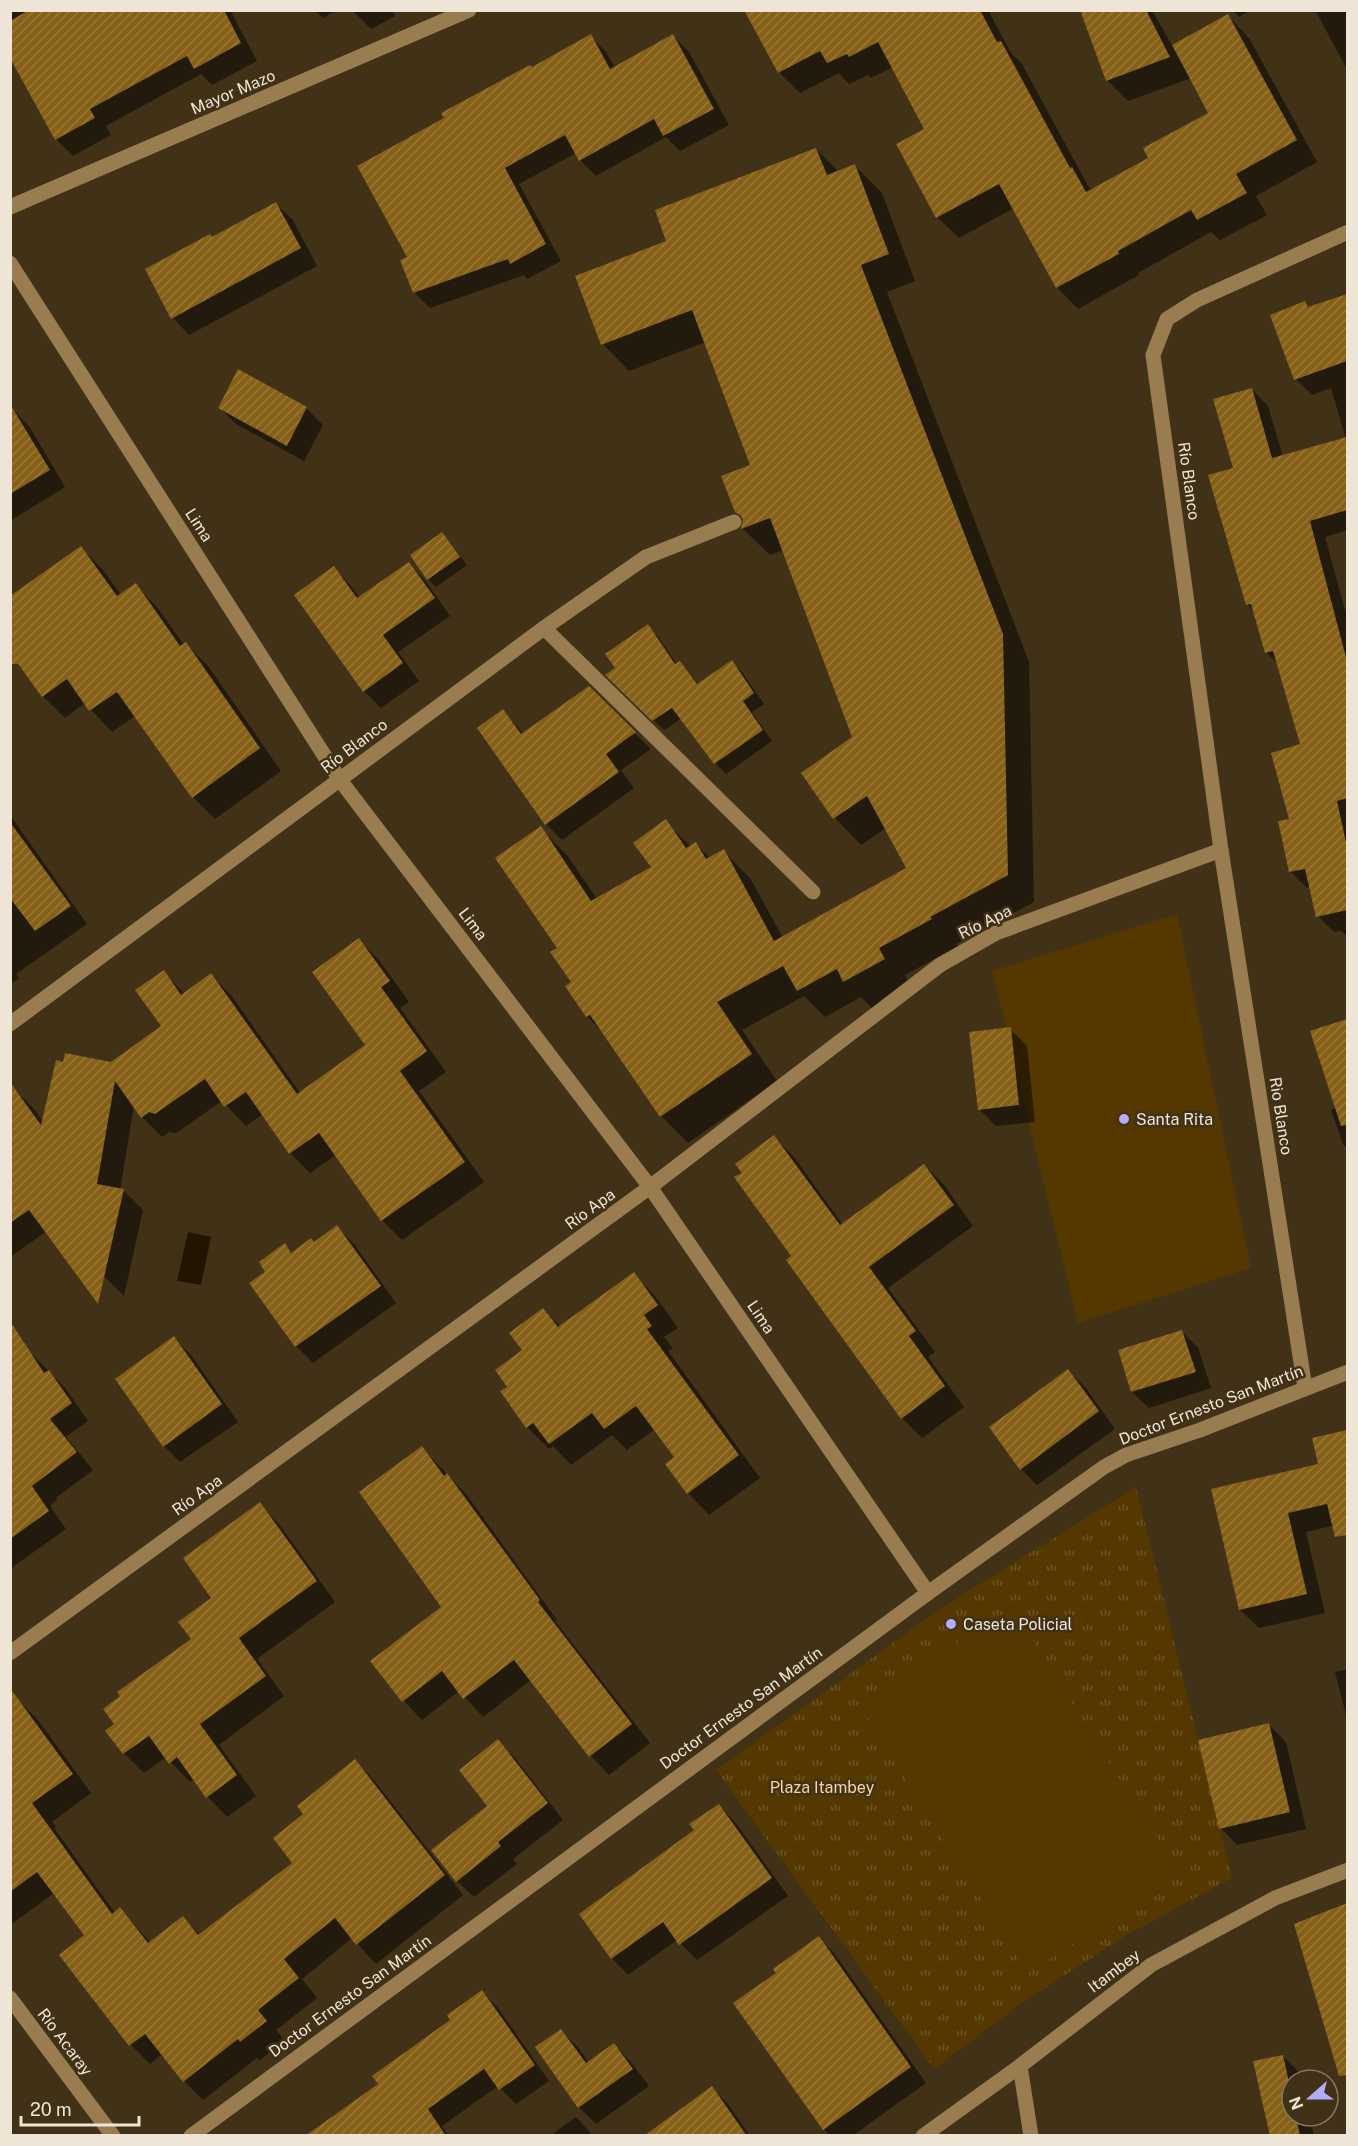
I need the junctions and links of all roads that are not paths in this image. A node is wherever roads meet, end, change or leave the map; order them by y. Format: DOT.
graph roads {
  1 [pos="469,10"];
  2 [pos="10,207"];
  3 [pos="1347,232"];
  4 [pos="10,263"];
  5 [pos="734,522"];
  6 [pos="544,628"];
  7 [pos="340,780"];
  8 [pos="1221,850"];
  9 [pos="813,892"];
  10 [pos="10,1024"];
  11 [pos="650,1187"];
  12 [pos="1347,1372"];
  13 [pos="1305,1388"];
  14 [pos="928,1593"];
  15 [pos="10,1653"];
  16 [pos="1347,1870"];
  17 [pos="10,1998"];
  18 [pos="1020,2066"];
  19 [pos="112,2136"];
  20 [pos="191,2136"];
  21 [pos="923,2136"];
  22 [pos="1031,2136"];
  1 -- 2 [label="street, Mayor Mazo"];
  3 -- 8 [label="street, Río Blanco"];
  4 -- 7 [label="street, Lima"];
  5 -- 6 [label="street, Río Blanco"];
  6 -- 7 [label="street, Río Blanco"];
  6 -- 9 [label="street"];
  7 -- 10 [label="street, Río Blanco"];
  7 -- 11 [label="street, Lima"];
  8 -- 11 [label="street, Río Apa"];
  8 -- 13 [label="street, Rio Blanco"];
  11 -- 14 [label="street, Lima"];
  11 -- 15 [label="street, Río Apa"];
  12 -- 13 [label="street, Doctor Ernesto San Martín"];
  13 -- 14 [label="street, Doctor Ernesto San Martín"];
  14 -- 20 [label="street, Doctor Ernesto San Martín"];
  16 -- 18 [label="street, Itambey"];
  17 -- 19 [label="street, Río Acaray"];
  18 -- 21 [label="street, Itambey"];
  18 -- 22 [label="street"];
}
